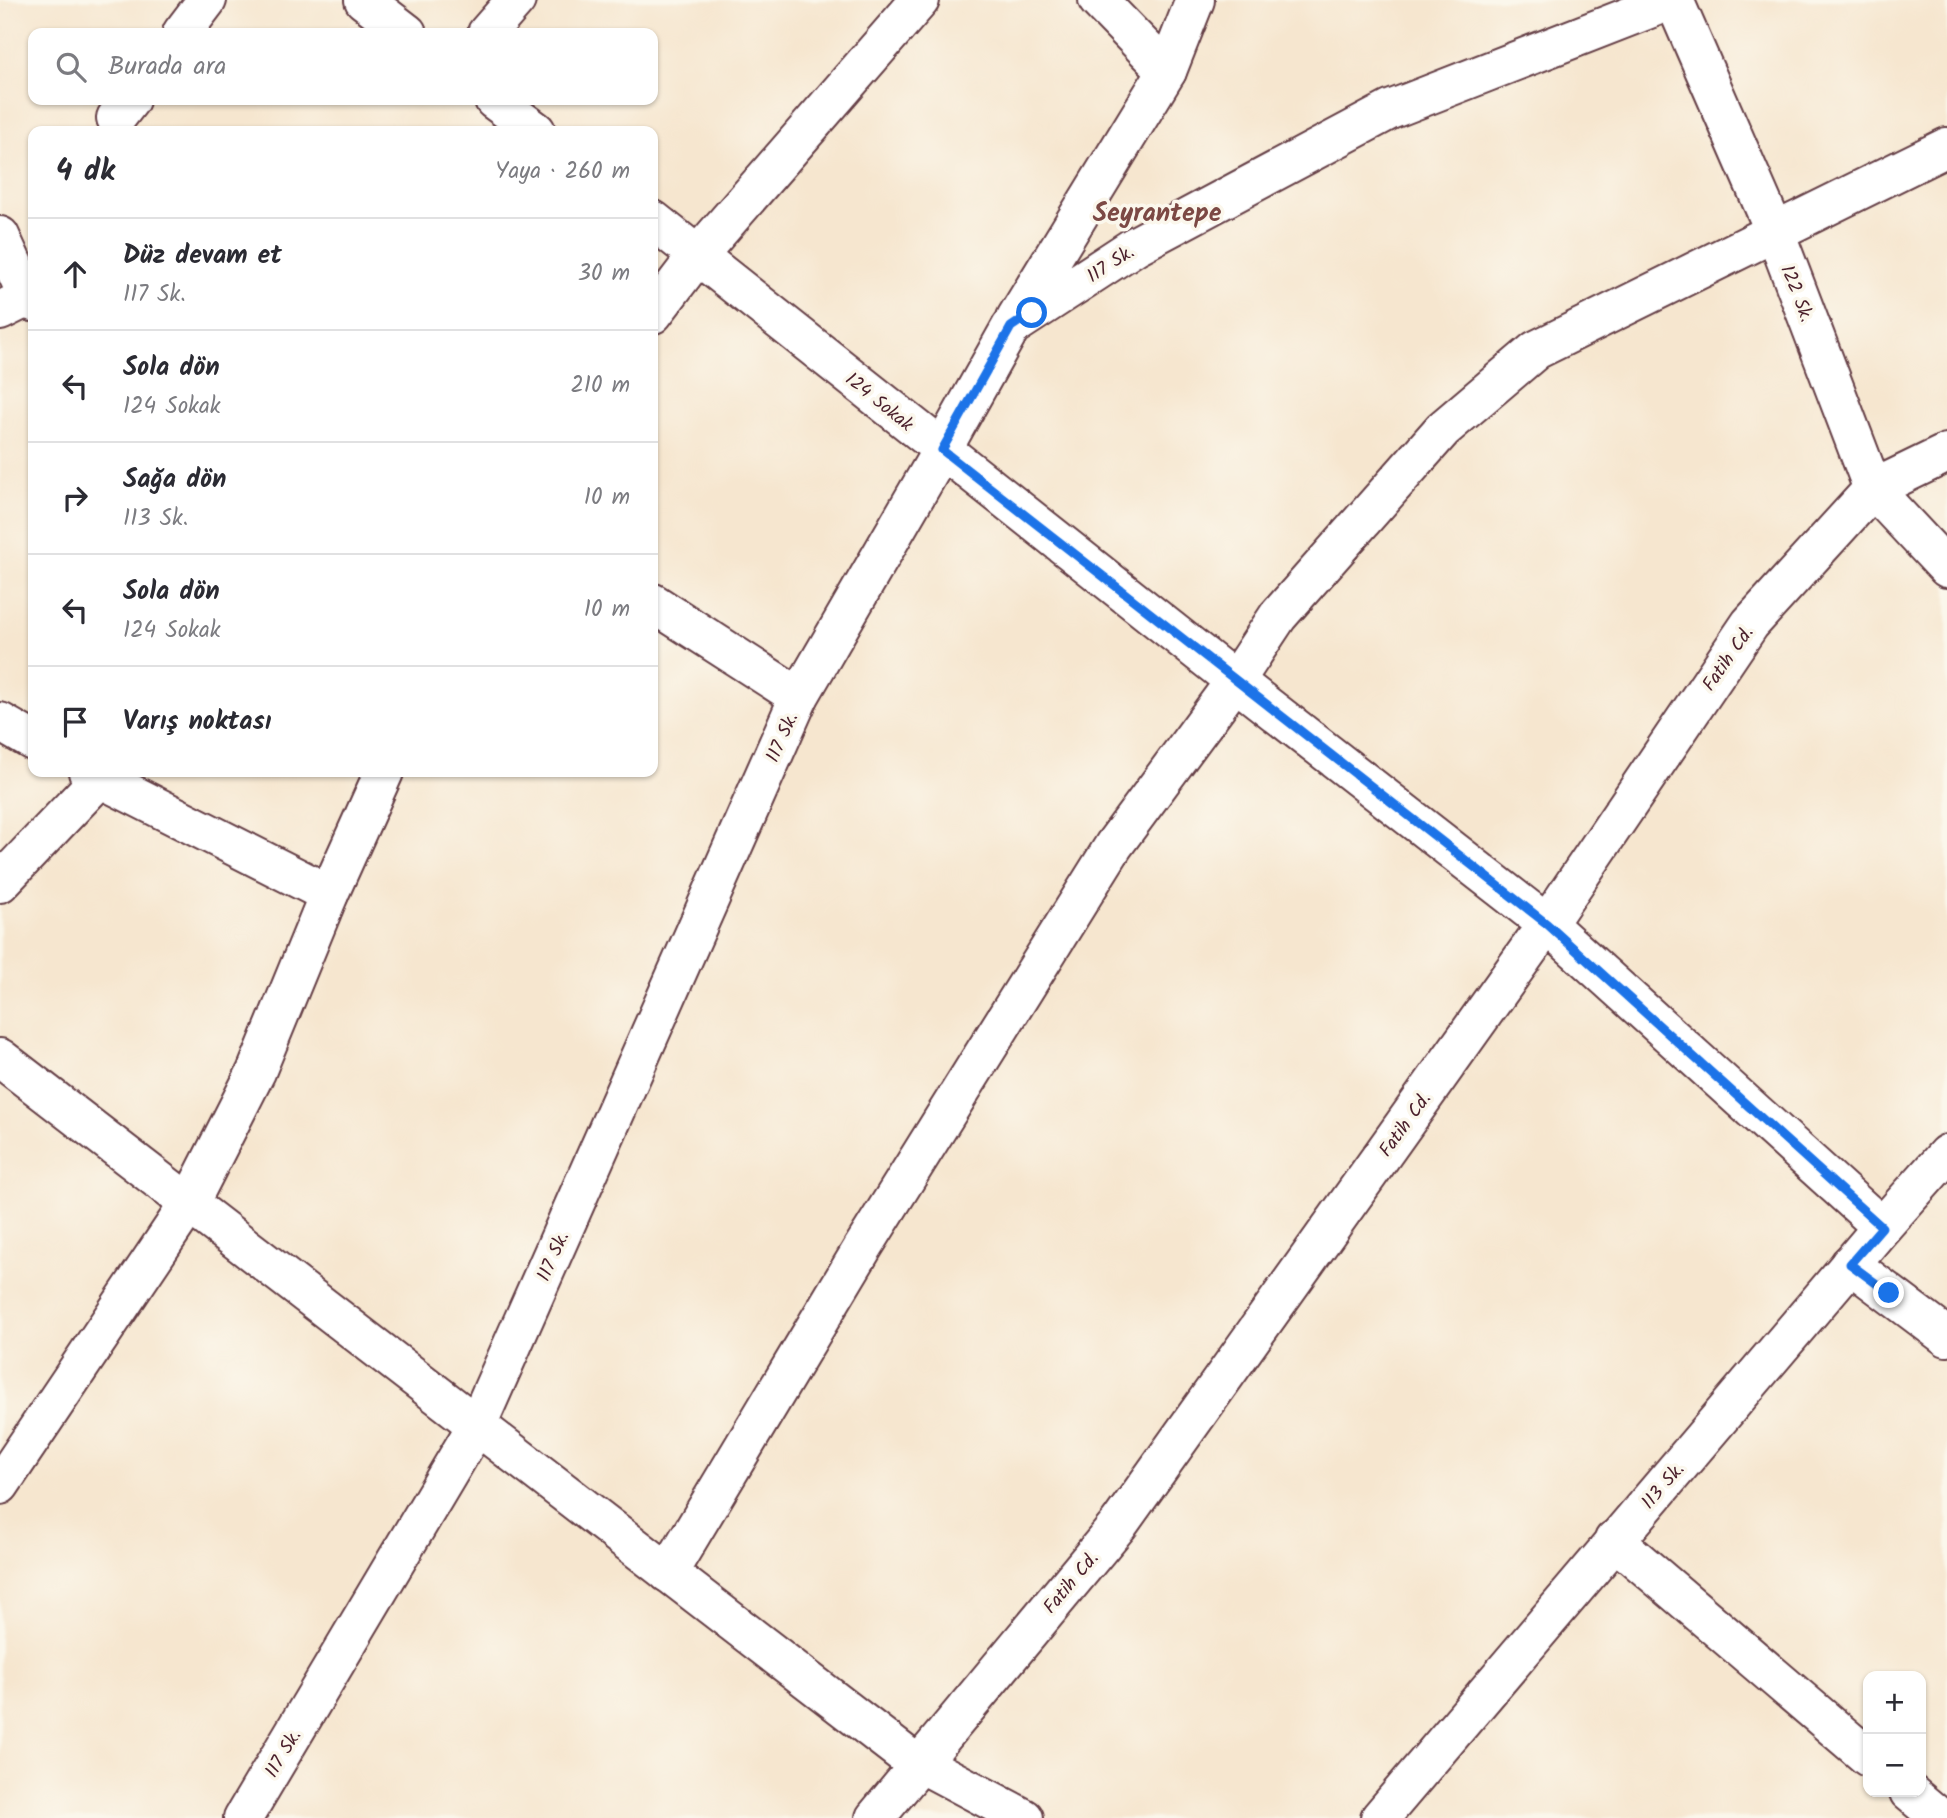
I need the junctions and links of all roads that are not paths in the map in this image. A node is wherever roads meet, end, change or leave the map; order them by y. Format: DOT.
graph roads {
  1 [pos="207,0"];
  2 [pos="364,0"];
  3 [pos="516,0"];
  4 [pos="920,0"];
  5 [pos="1098,0"];
  6 [pos="1195,0"];
  7 [pos="1673,0"];
  8 [pos="186,28"];
  9 [pos="400,28"];
  10 [pos="491,28"];
  11 [pos="1167,71"];
  12 [pos="501,105"];
  13 [pos="529,126"];
  14 [pos="1947,146"];
  15 [pos="658,224"];
  16 [pos="1775,232"];
  17 [pos="0,236"];
  18 [pos="698,255"];
  19 [pos="24,300"];
  20 [pos="658,307"];
  21 [pos="1011,327"];
  22 [pos="942,450"];
  23 [pos="1947,453"];
  24 [pos="1873,489"];
  25 [pos="1947,568"];
  26 [pos="658,606"];
  27 [pos="1235,681"];
  28 [pos="799,697"];
  29 [pos="0,722"];
  30 [pos="28,738"];
  31 [pos="94,777"];
  32 [pos="103,777"];
  33 [pos="382,777"];
  34 [pos="0,883"];
  35 [pos="329,894"];
  36 [pos="1547,924"];
  37 [pos="0,1058"];
  38 [pos="1947,1154"];
  39 [pos="189,1204"];
  40 [pos="1882,1227"];
  41 [pos="1850,1264"];
  42 [pos="1947,1337"];
  43 [pos="477,1425"];
  44 [pos="0,1485"];
  45 [pos="1614,1541"];
  46 [pos="668,1573"];
  47 [pos="1863,1753"];
  48 [pos="920,1763"];
  49 [pos="1915,1797"];
  50 [pos="243,1818"];
  51 [pos="875,1818"];
  52 [pos="1024,1818"];
  53 [pos="1380,1818"];
  54 [pos="1940,1818"];
  1 -- 8 [label="street"];
  2 -- 9 [label="street"];
  3 -- 10 [label="street"];
  4 -- 18 [label="street"];
  5 -- 11 [label="street"];
  6 -- 11 [label="street"];
  7 -- 16 [label="street, 122 Sk."];
  7 -- 21 [label="street, 117 Sk."];
  11 -- 21 [label="street"];
  12 -- 13 [label="street"];
  14 -- 16 [label="street"];
  15 -- 18 [label="street, 124 Sokak"];
  16 -- 24 [label="street, 122 Sk."];
  16 -- 27 [label="street"];
  17 -- 19 [label="street"];
  18 -- 20 [label="street"];
  18 -- 22 [label="street, 124 Sokak"];
  21 -- 22 [label="street, 117 Sk."];
  22 -- 27 [label="street, 124 Sokak"];
  22 -- 28 [label="street, 117 Sk."];
  23 -- 24 [label="street, Fatih Cd."];
  24 -- 25 [label="street, 122 Sk."];
  24 -- 36 [label="street, Fatih Cd."];
  26 -- 28 [label="street"];
  27 -- 36 [label="street, 124 Sokak"];
  27 -- 46 [label="street"];
  28 -- 43 [label="street, 117 Sk."];
  29 -- 30 [label="street"];
  31 -- 34 [label="street"];
  32 -- 35 [label="street"];
  33 -- 35 [label="street"];
  35 -- 39 [label="street"];
  36 -- 40 [label="street, 124 Sokak"];
  36 -- 48 [label="street, Fatih Cd."];
  37 -- 39 [label="street"];
  38 -- 40 [label="street, 113 Sk."];
  39 -- 43 [label="street"];
  39 -- 44 [label="street"];
  40 -- 41 [label="street, 113 Sk."];
  41 -- 42 [label="street"];
  41 -- 45 [label="street, 113 Sk."];
  43 -- 46 [label="street"];
  43 -- 50 [label="street, 117 Sk."];
  45 -- 47 [label="street"];
  45 -- 53 [label="street, 113 Sk."];
  46 -- 48 [label="street"];
  48 -- 51 [label="street, Fatih Cd."];
  48 -- 52 [label="street"];
  49 -- 54 [label="street"];
}
